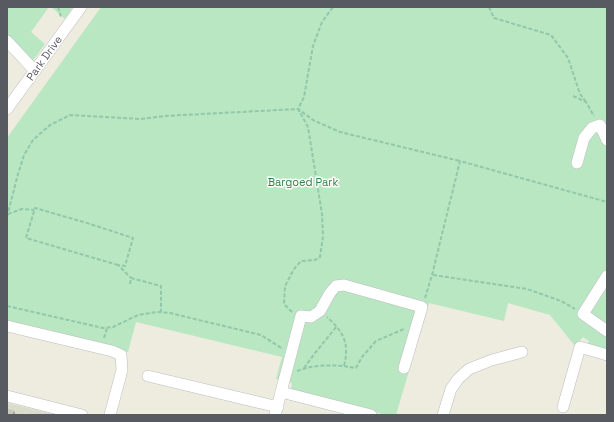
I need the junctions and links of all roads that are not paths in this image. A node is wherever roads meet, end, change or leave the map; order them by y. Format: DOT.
graph roads {
  1 [pos="81,7"];
  2 [pos="7,41"];
  3 [pos="34,71"];
  4 [pos="7,109"];
  5 [pos="607,140"];
  6 [pos="577,163"];
  7 [pos="607,276"];
  8 [pos="7,326"];
  9 [pos="607,331"];
  10 [pos="522,352"];
  11 [pos="607,355"];
  12 [pos="404,368"];
  13 [pos="148,376"];
  14 [pos="282,392"];
  15 [pos="7,396"];
  16 [pos="563,407"];
  17 [pos="276,411"];
  18 [pos="335,411"];
  19 [pos="82,415"];
  20 [pos="110,415"];
  21 [pos="371,415"];
  22 [pos="443,415"];
  1 -- 3 [label="street, Park Drive"];
  2 -- 3 [label="street"];
  3 -- 4 [label="street, Park Drive"];
  5 -- 6 [label="street"];
  7 -- 9 [label="street"];
  8 -- 20 [label="street"];
  10 -- 22 [label="street"];
  11 -- 16 [label="street"];
  12 -- 14 [label="street"];
  13 -- 17 [label="street"];
  14 -- 17 [label="street"];
  14 -- 18 [label="street"];
  15 -- 19 [label="street"];
  18 -- 21 [label="street"];
}
